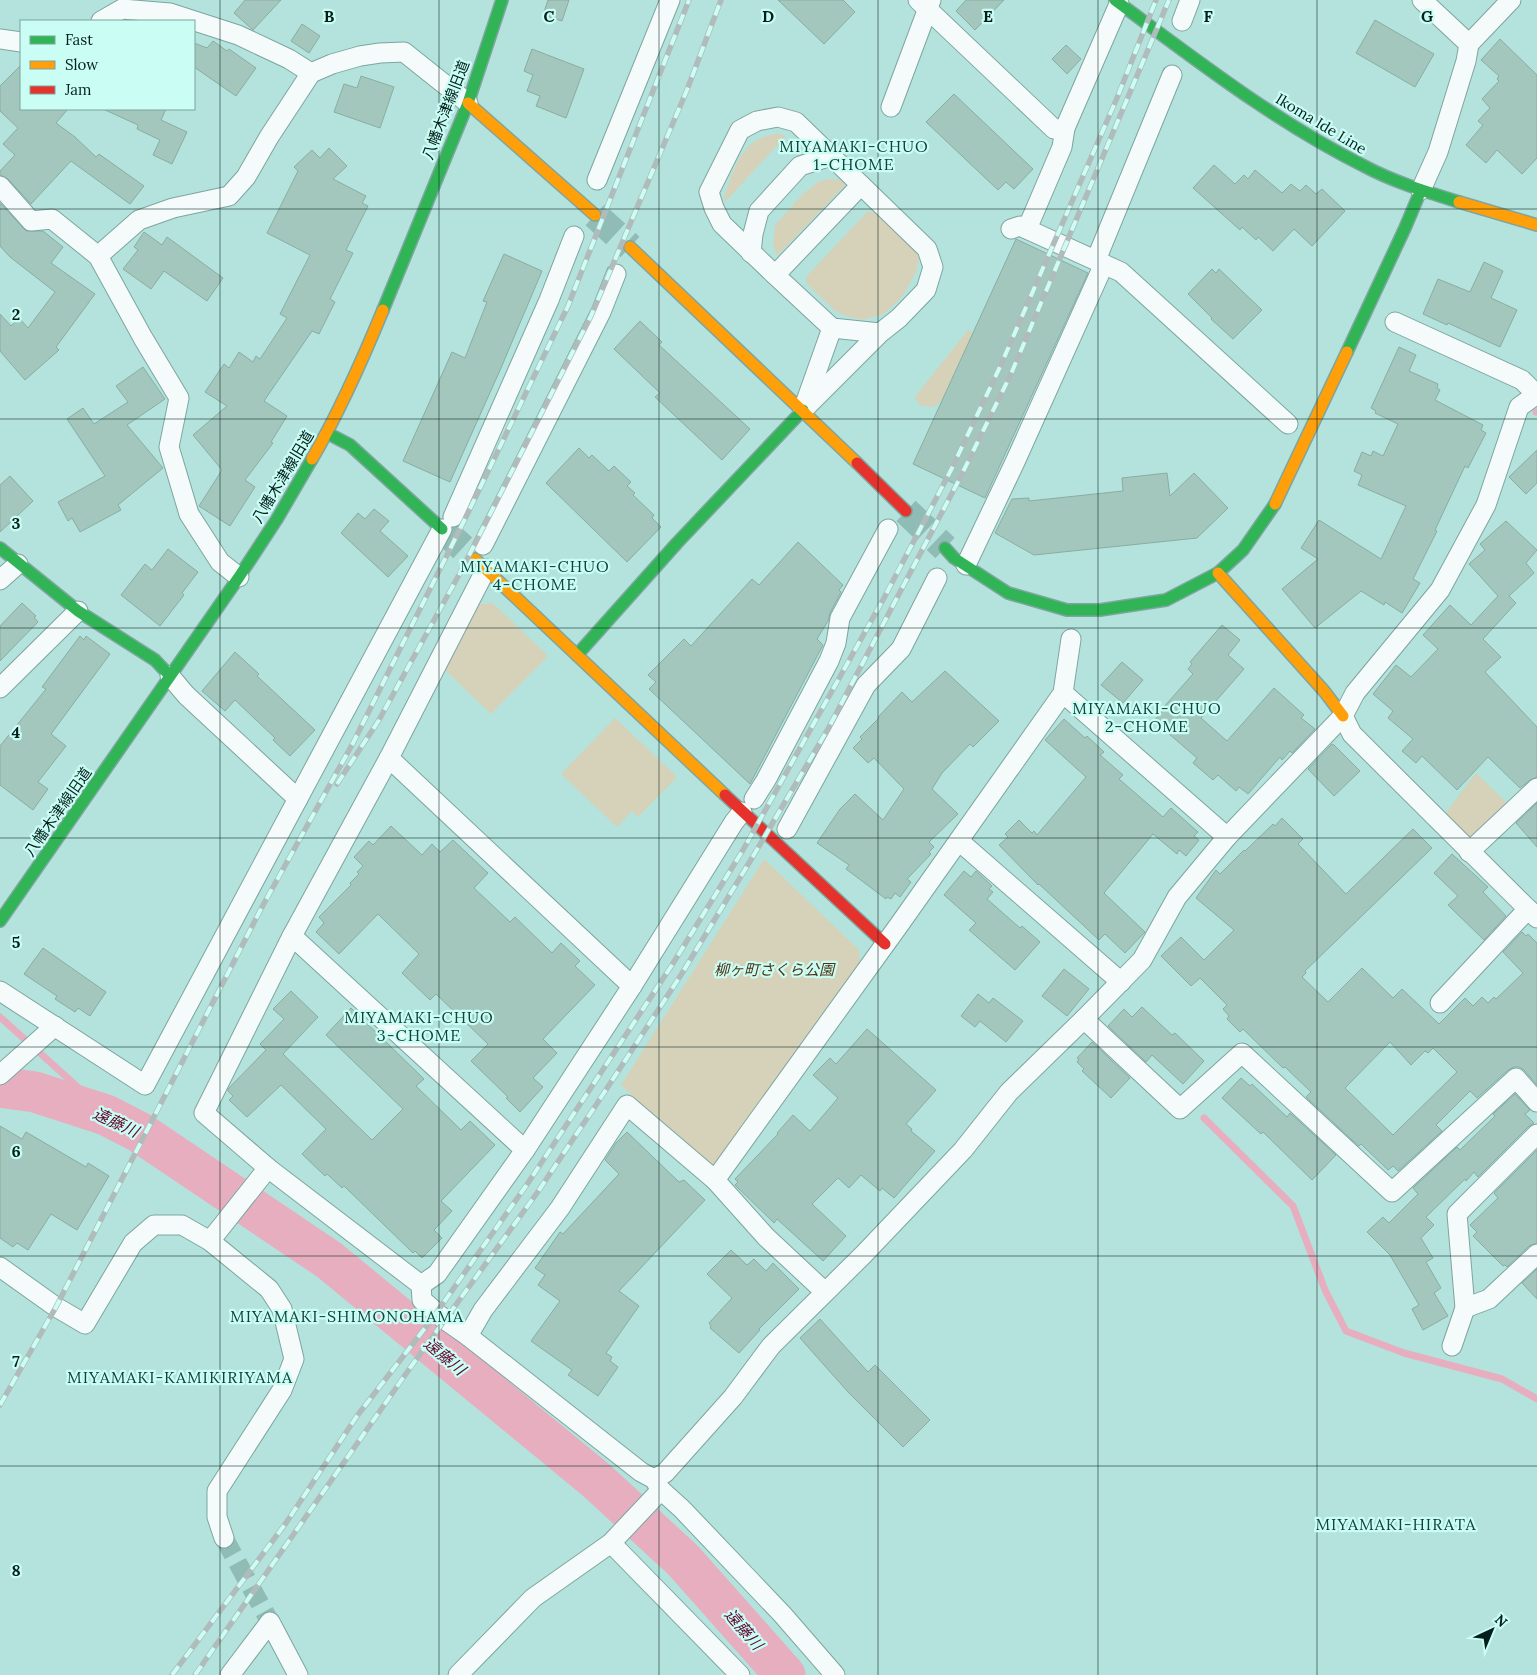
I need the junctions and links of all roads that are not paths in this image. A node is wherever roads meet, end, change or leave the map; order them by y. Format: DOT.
graph roads {
  1 [pos="502,0"];
  2 [pos="670,0"];
  3 [pos="1190,0"];
  4 [pos="1422,0"];
  5 [pos="1511,0"];
  6 [pos="1117,2"];
  7 [pos="925,3"];
  8 [pos="104,20"];
  9 [pos="192,20"];
  10 [pos="195,21"];
  11 [pos="1182,22"];
  12 [pos="0,39"];
  13 [pos="20,42"];
  14 [pos="1469,44"];
  15 [pos="310,72"];
  16 [pos="1172,75"];
  17 [pos="468,103"];
  18 [pos="891,107"];
  19 [pos="1065,128"];
  20 [pos="832,156"];
  21 [pos="597,180"];
  22 [pos="861,185"];
  23 [pos="0,186"];
  24 [pos="1421,190"];
  25 [pos="595,215"];
  26 [pos="1537,225"];
  27 [pos="574,236"];
  28 [pos="630,247"];
  29 [pos="751,254"];
  30 [pos="98,256"];
  31 [pos="1100,262"];
  32 [pos="616,274"];
  33 [pos="774,276"];
  34 [pos="1395,322"];
  35 [pos="832,328"];
  36 [pos="880,333"];
  37 [pos="1536,394"];
  38 [pos="803,410"];
  39 [pos="1288,424"];
  40 [pos="327,433"];
  41 [pos="906,511"];
  42 [pos="447,523"];
  43 [pos="888,529"];
  44 [pos="0,548"];
  45 [pos="945,548"];
  46 [pos="481,558"];
  47 [pos="18,564"];
  48 [pos="966,565"];
  49 [pos="1218,573"];
  50 [pos="239,577"];
  51 [pos="937,578"];
  52 [pos="0,580"];
  53 [pos="78,611"];
  54 [pos="1071,639"];
  55 [pos="577,655"];
  56 [pos="170,676"];
  57 [pos="0,688"];
  58 [pos="1063,693"];
  59 [pos="1343,716"];
  60 [pos="389,758"];
  61 [pos="1537,788"];
  62 [pos="298,799"];
  63 [pos="748,805"];
  64 [pos="787,829"];
  65 [pos="1227,837"];
  66 [pos="958,841"];
  67 [pos="1469,852"];
  68 [pos="1533,914"];
  69 [pos="0,922"];
  70 [pos="292,936"];
  71 [pos="886,944"];
  72 [pos="1121,982"];
  73 [pos="632,986"];
  74 [pos="0,991"];
  75 [pos="1440,1003"];
  76 [pos="1084,1019"];
  77 [pos="55,1026"];
  78 [pos="3,1071"];
  79 [pos="1537,1102"];
  80 [pos="1537,1134"];
  81 [pos="525,1150"];
  82 [pos="268,1168"];
  83 [pos="715,1180"];
  84 [pos="210,1241"];
  85 [pos="1537,1254"];
  86 [pos="0,1267"];
  87 [pos="421,1285"];
  88 [pos="825,1292"];
  89 [pos="1465,1308"];
  90 [pos="468,1336"];
  91 [pos="1452,1346"];
  92 [pos="655,1489"];
  93 [pos="224,1538"];
  94 [pos="614,1540"];
  95 [pos="230,1675"];
  96 [pos="298,1675"];
  97 [pos="458,1675"];
  98 [pos="740,1675"];
  99 [pos="836,1675"];
  1 -- 17 [label="street, 八幡木津線旧道"];
  2 -- 21 [label="street"];
  3 -- 11 [label="street"];
  4 -- 14 [label="street"];
  5 -- 14 [label="street"];
  6 -- 19 [label="street"];
  6 -- 24 [label="street, Ikoma Ide Line"];
  7 -- 18 [label="street"];
  7 -- 19 [label="street"];
  8 -- 9 [label="street"];
  10 -- 15 [label="street"];
  12 -- 13 [label="street"];
  14 -- 24 [label="street"];
  15 -- 17 [label="street"];
  15 -- 30 [label="street"];
  16 -- 31 [label="street"];
  17 -- 25 [label="street"];
  17 -- 40 [label="street, 八幡木津線旧道"];
  19 -- 31 [label="street"];
  20 -- 22 [label="street"];
  20 -- 29 [label="street"];
  20 -- 29 [label="street"];
  22 -- 33 [label="street"];
  22 -- 36 [label="street"];
  23 -- 30 [label="street"];
  24 -- 26 [label="street, Ikoma Ide Line"];
  24 -- 49 [label="street"];
  27 -- 42 [label="street"];
  28 -- 38 [label="street"];
  29 -- 33 [label="street"];
  30 -- 50 [label="street"];
  31 -- 39 [label="street"];
  31 -- 48 [label="street"];
  32 -- 46 [label="street"];
  33 -- 35 [label="street"];
  34 -- 37 [label="street"];
  35 -- 36 [label="street"];
  35 -- 38 [label="street"];
  36 -- 38 [label="street"];
  37 -- 59 [label="street"];
  38 -- 41 [label="street"];
  38 -- 55 [label="street"];
  40 -- 42 [label="street"];
  40 -- 50 [label="street, 八幡木津線旧道"];
  42 -- 62 [label="street"];
  43 -- 63 [label="street"];
  44 -- 47 [label="street"];
  45 -- 48 [label="street"];
  46 -- 55 [label="street"];
  46 -- 60 [label="street"];
  47 -- 52 [label="street"];
  47 -- 53 [label="street"];
  48 -- 49 [label="street"];
  49 -- 59 [label="street"];
  50 -- 56 [label="street, 八幡木津線旧道"];
  51 -- 64 [label="street"];
  53 -- 56 [label="street"];
  53 -- 57 [label="street"];
  54 -- 58 [label="street"];
  55 -- 63 [label="street"];
  56 -- 62 [label="street"];
  56 -- 69 [label="street, 八幡木津線旧道"];
  58 -- 65 [label="street"];
  58 -- 66 [label="street"];
  59 -- 65 [label="street"];
  59 -- 67 [label="street"];
  60 -- 70 [label="street"];
  60 -- 73 [label="street"];
  61 -- 67 [label="street"];
  62 -- 77 [label="street"];
  63 -- 71 [label="street"];
  63 -- 73 [label="street"];
  65 -- 72 [label="street"];
  66 -- 71 [label="street"];
  66 -- 72 [label="street"];
  67 -- 68 [label="street"];
  68 -- 75 [label="street"];
  70 -- 81 [label="street"];
  70 -- 82 [label="street"];
  71 -- 83 [label="street"];
  72 -- 76 [label="street"];
  73 -- 81 [label="street"];
  74 -- 77 [label="street"];
  76 -- 79 [label="street"];
  76 -- 88 [label="street"];
  77 -- 78 [label="street"];
  80 -- 89 [label="street"];
  81 -- 87 [label="street"];
  82 -- 84 [label="street"];
  82 -- 87 [label="street"];
  83 -- 88 [label="street"];
  83 -- 90 [label="street"];
  84 -- 86 [label="street"];
  84 -- 93 [label="street"];
  85 -- 89 [label="street"];
  87 -- 90 [label="street"];
  88 -- 92 [label="street"];
  89 -- 91 [label="street"];
  90 -- 92 [label="street"];
  92 -- 94 [label="street"];
  92 -- 99 [label="street"];
  94 -- 97 [label="street"];
  94 -- 98 [label="street"];
  95 -- 96 [label="street"];
}
